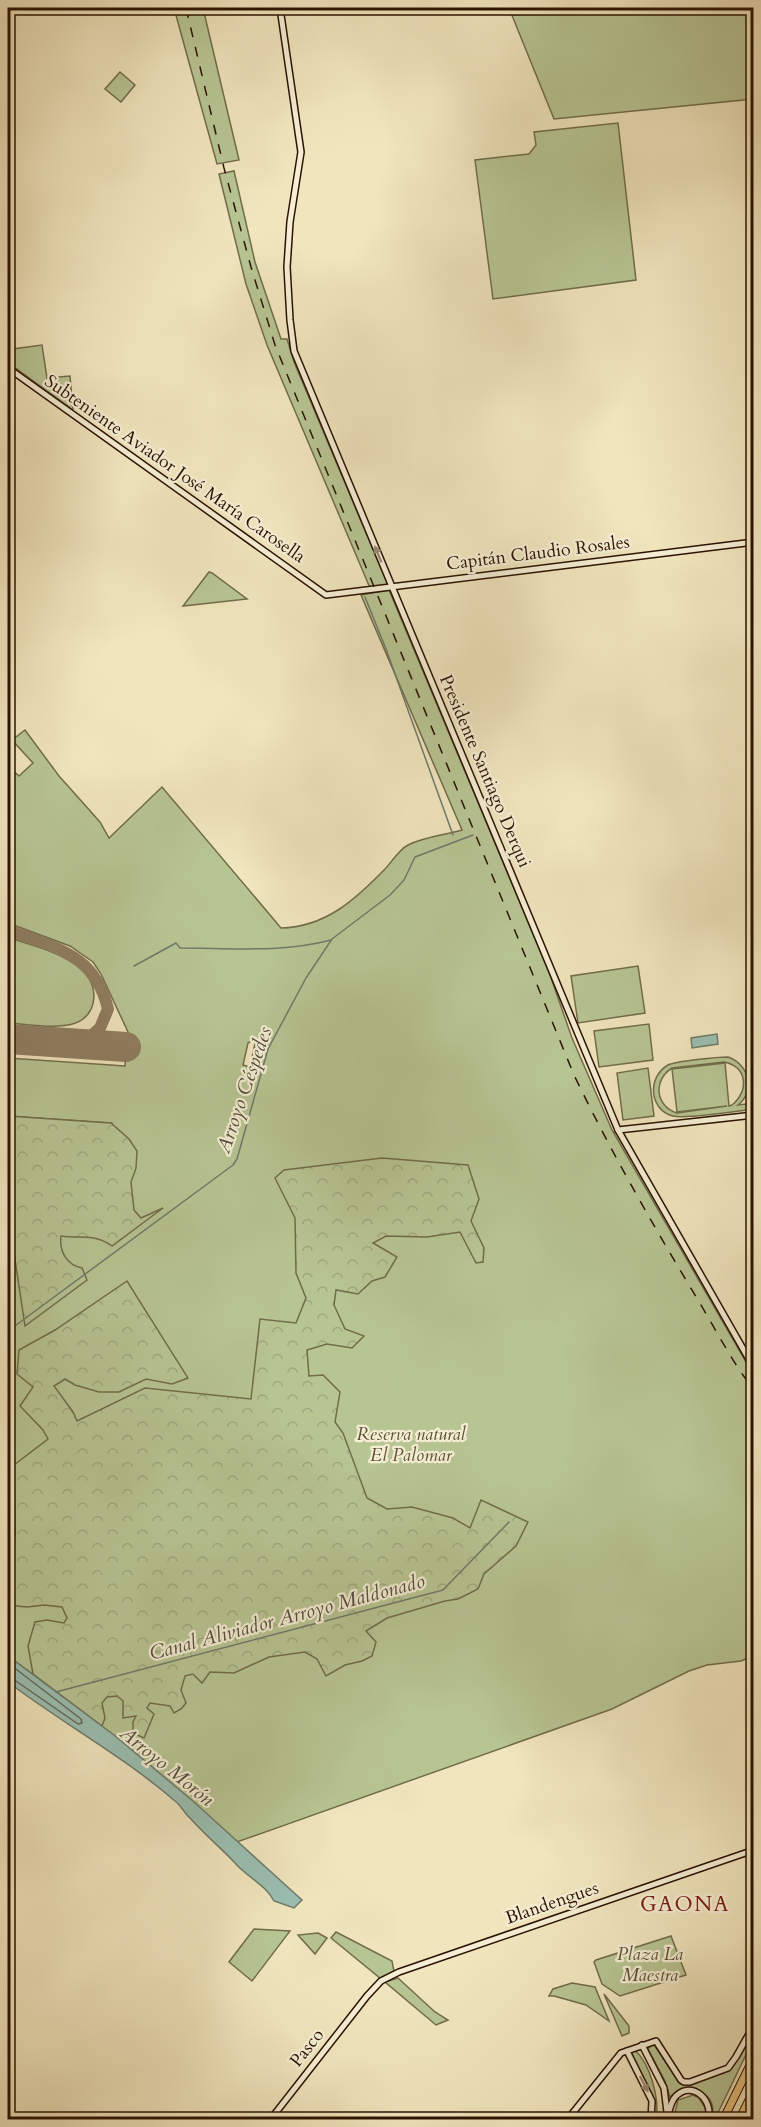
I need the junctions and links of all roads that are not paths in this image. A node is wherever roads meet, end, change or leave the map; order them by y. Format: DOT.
graph roads {
  1 [pos="280,8"];
  2 [pos="8,368"];
  3 [pos="753,542"];
  4 [pos="391,587"];
  5 [pos="326,595"];
  6 [pos="753,1115"];
  7 [pos="618,1130"];
  8 [pos="753,1368"];
  9 [pos="753,1850"];
  10 [pos="367,1996"];
  11 [pos="753,2025"];
  12 [pos="642,2045"];
  13 [pos="627,2050"];
  14 [pos="753,2057"];
  15 [pos="753,2090"];
  16 [pos="270,2120"];
  17 [pos="567,2120"];
  18 [pos="651,2120"];
  19 [pos="667,2120"];
  20 [pos="708,2120"];
  21 [pos="723,2120"];
  22 [pos="739,2120"];
  4 -- 1 [label="street, Presidente Santiago Derqui, one-way"];
  2 -- 5 [label="street, Subteniente Aviador José María Carosella"];
  3 -- 4 [label="street, Capitán Claudio Rosales"];
  4 -- 5 [label="street, Capitán Claudio Rosales"];
  4 -- 7 [label="street, Presidente Santiago Derqui"];
  6 -- 7 [label="street"];
  7 -- 8 [label="street, Presidente Santiago Derqui"];
  9 -- 10 [label="street, Blandengues"];
  10 -- 16 [label="street, Pasco"];
  11 -- 12 [label="street"];
  12 -- 13 [label="street"];
  12 -- 19 [label="street"];
  13 -- 17 [label="street"];
  13 -- 18 [label="street, one-way"];
  14 -- 21 [label="highway"];
  15 -- 22 [label="highway"];
  19 -- 20 [label="street"];
}
